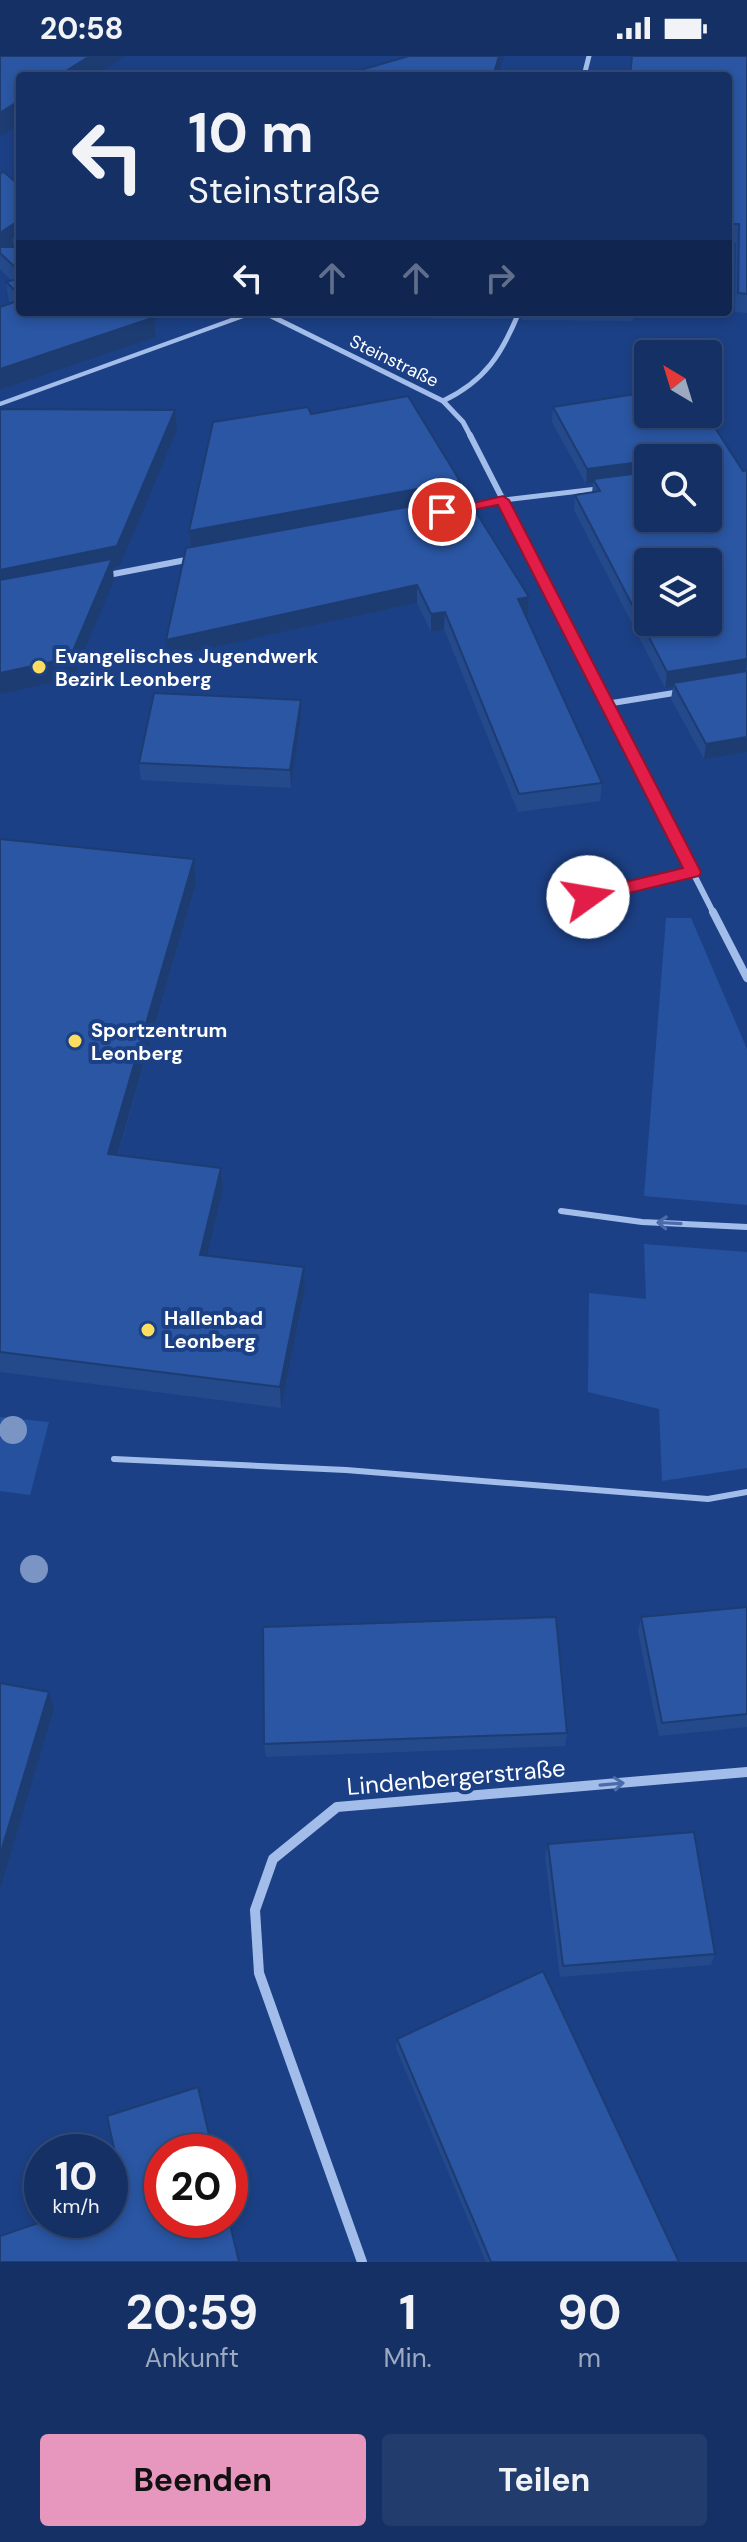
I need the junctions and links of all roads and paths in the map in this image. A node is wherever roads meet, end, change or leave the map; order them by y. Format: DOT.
graph roads {
  1 [pos="243,316"];
  2 [pos="271,316"];
  3 [pos="517,316"];
  4 [pos="443,401"];
  5 [pos="0,404"];
  6 [pos="604,488"];
  7 [pos="503,500"];
  8 [pos="455,509"];
  9 [pos="204,557"];
  10 [pos="94,578"];
  11 [pos="684,691"];
  12 [pos="606,704"];
  13 [pos="693,872"];
  14 [pos="588,897"];
  15 [pos="747,978"];
  16 [pos="561,1211"];
  17 [pos="747,1227"];
  18 [pos="114,1459"];
  19 [pos="747,1492"];
  20 [pos="747,1772"];
  21 [pos="362,2262"];
  1 -- 5 [label="lane"];
  2 -- 4 [label="street, Steinstraße"];
  3 -- 4 [label="street"];
  4 -- 7 [label="street, Steinstraße"];
  6 -- 7 [label="lane"];
  7 -- 8 [label="street"];
  7 -- 12 [label="street, Steinstraße"];
  9 -- 10 [label="street"];
  11 -- 12 [label="street"];
  12 -- 13 [label="street, Steinstraße"];
  13 -- 14 [label="lane"];
  13 -- 15 [label="street, Steinstraße"];
  17 -- 16 [label="lane, one-way"];
  18 -- 19 [label="lane"];
  21 -- 20 [label="street, Lindenbergerstraße, one-way"];
}
